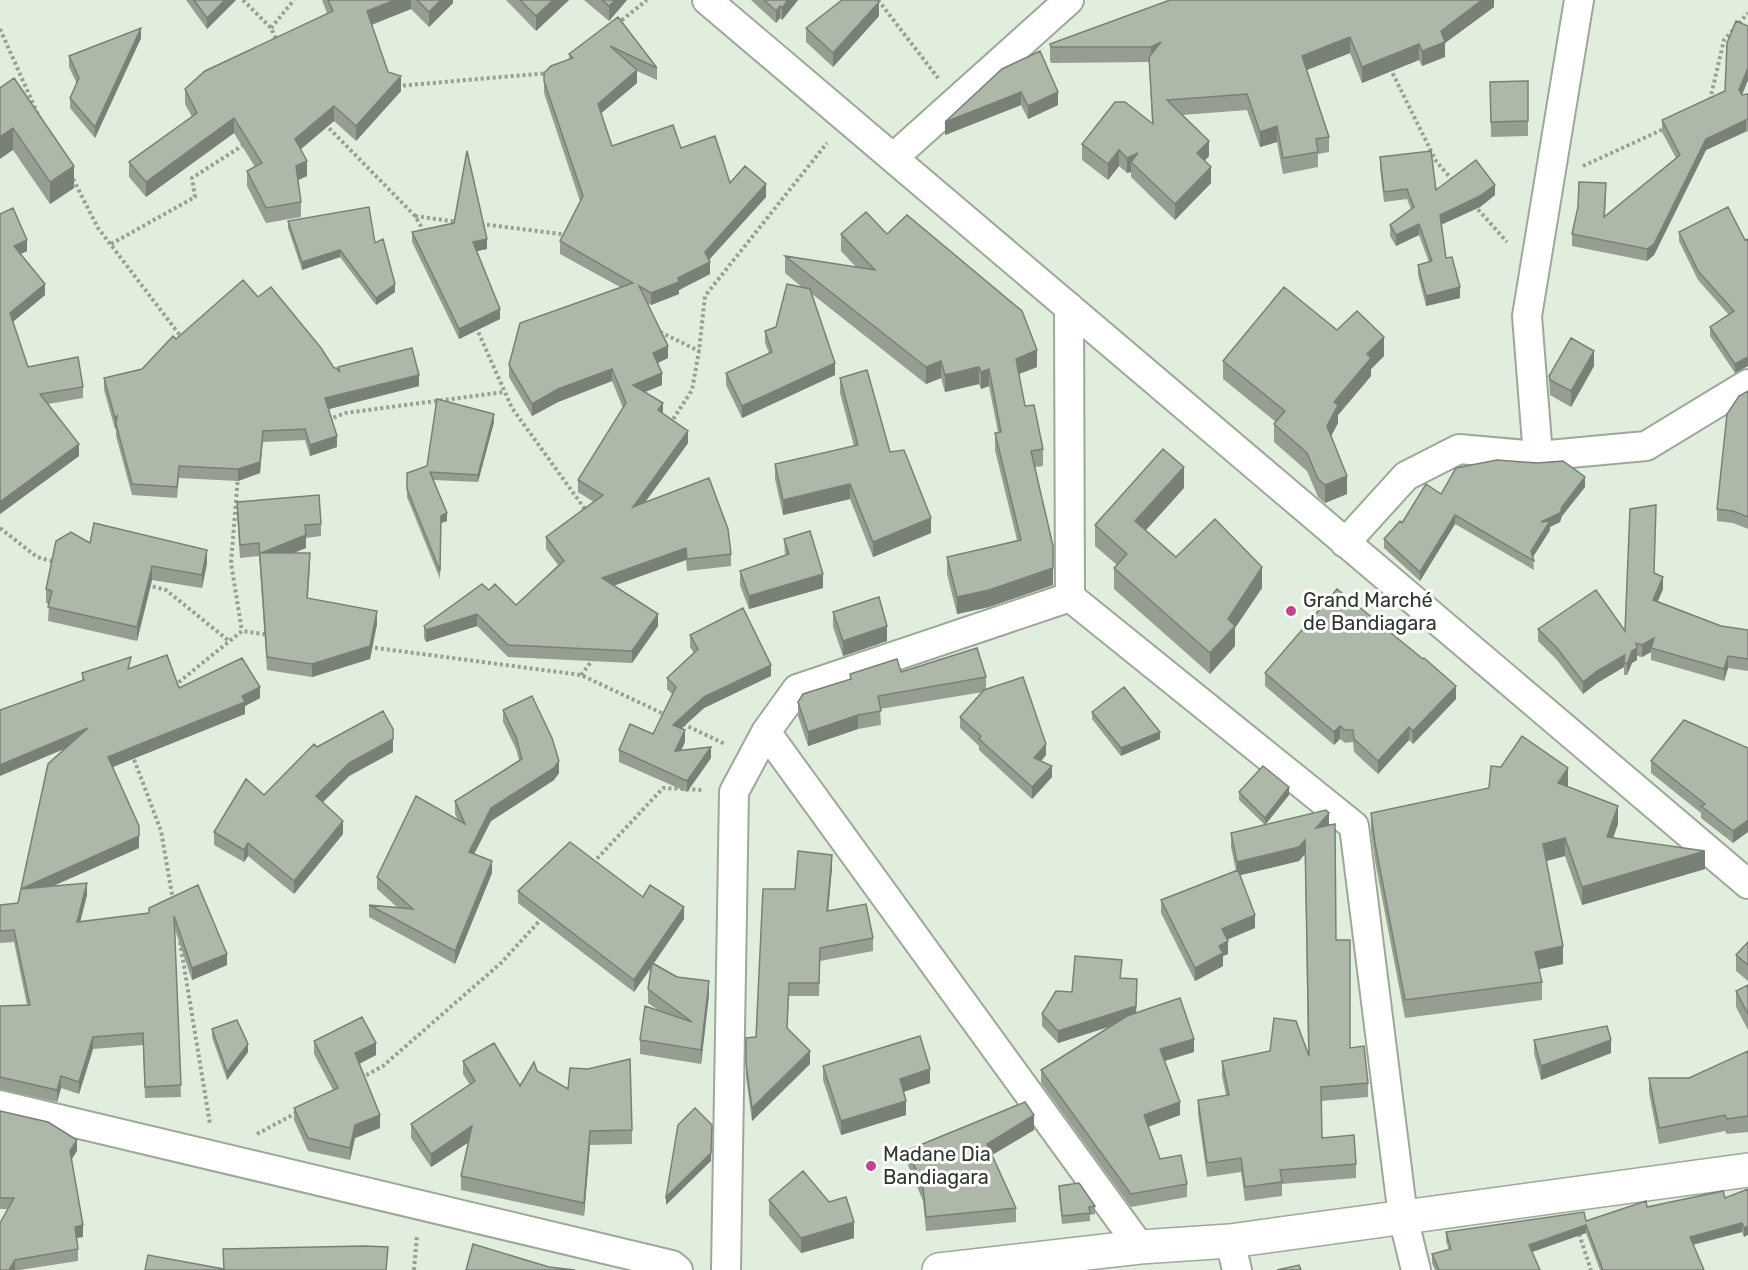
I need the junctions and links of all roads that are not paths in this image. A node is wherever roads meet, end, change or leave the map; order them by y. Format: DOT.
graph roads {
  1 [pos="707,0"];
  2 [pos="1069,0"];
  3 [pos="1579,0"];
  4 [pos="893,158"];
  5 [pos="1069,308"];
  6 [pos="1748,384"];
  7 [pos="1538,456"];
  8 [pos="1346,543"];
  9 [pos="1070,597"];
  10 [pos="766,732"];
  11 [pos="1748,884"];
  12 [pos="0,1105"];
  13 [pos="1748,1170"];
  14 [pos="1403,1217"];
  15 [pos="1140,1247"];
  16 [pos="1234,1256"];
  17 [pos="678,1270"];
  18 [pos="726,1270"];
  19 [pos="939,1270"];
  20 [pos="1416,1270"];
  1 -- 4 [label="street"];
  2 -- 4 [label="street"];
  3 -- 7 [label="street"];
  4 -- 5 [label="street"];
  5 -- 8 [label="street"];
  5 -- 9 [label="street"];
  6 -- 7 [label="street"];
  7 -- 8 [label="street"];
  8 -- 11 [label="street"];
  9 -- 10 [label="street"];
  9 -- 14 [label="street"];
  10 -- 15 [label="street"];
  10 -- 18 [label="street"];
  12 -- 17 [label="street"];
  13 -- 14 [label="main road"];
  14 -- 16 [label="main road"];
  14 -- 20 [label="street"];
  15 -- 16 [label="main road"];
  15 -- 19 [label="main road"];
}
